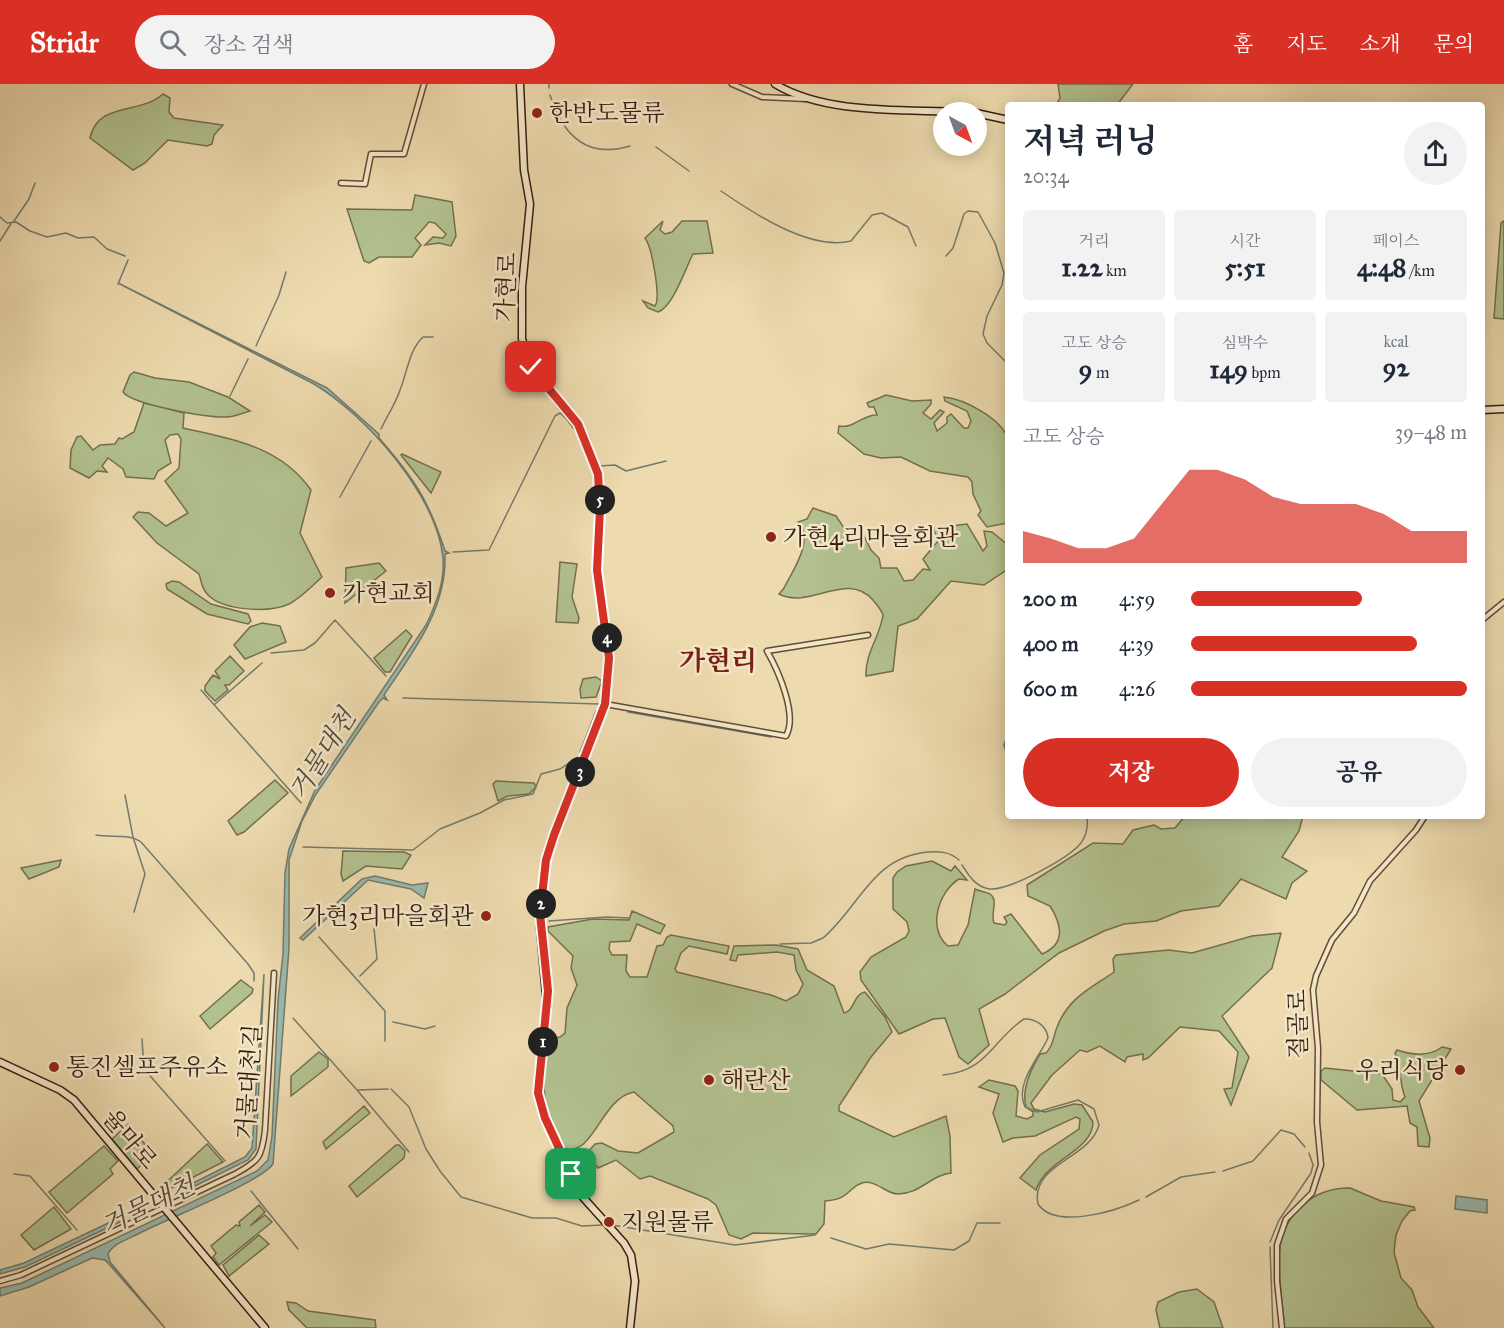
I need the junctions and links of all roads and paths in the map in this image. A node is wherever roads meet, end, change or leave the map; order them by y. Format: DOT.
graph roads {
  1 [pos="424,84"];
  2 [pos="520,84"];
  3 [pos="732,84"];
  4 [pos="775,84"];
  5 [pos="808,99"];
  6 [pos="933,110"];
  7 [pos="987,115"];
  8 [pos="1005,119"];
  9 [pos="341,183"];
  10 [pos="1504,409"];
  11 [pos="1485,410"];
  12 [pos="1504,602"];
  13 [pos="1485,618"];
  14 [pos="867,635"];
  15 [pos="605,704"];
  16 [pos="1423,819"];
  17 [pos="274,973"];
  18 [pos="0,1062"];
  19 [pos="165,1209"];
  20 [pos="0,1281"];
  21 [pos="266,1328"];
  22 [pos="630,1328"];
  23 [pos="1282,1328"];
  1 -- 9 [label="street"];
  2 -- 15 [label="street, 가현로"];
  3 -- 5 [label="street"];
  4 -- 5 [label="street"];
  5 -- 6 [label="street"];
  7 -- 8 [label="street"];
  10 -- 11 [label="street"];
  12 -- 13 [label="street"];
  14 -- 15 [label="street"];
  15 -- 22 [label="street, 가현로"];
  16 -- 23 [label="street, 절골로"];
  17 -- 19 [label="street, 거물대천길"];
  18 -- 19 [label="street, 율마로"];
  19 -- 20 [label="street, 거물대천길"];
  19 -- 21 [label="street, 율마로"];
}
